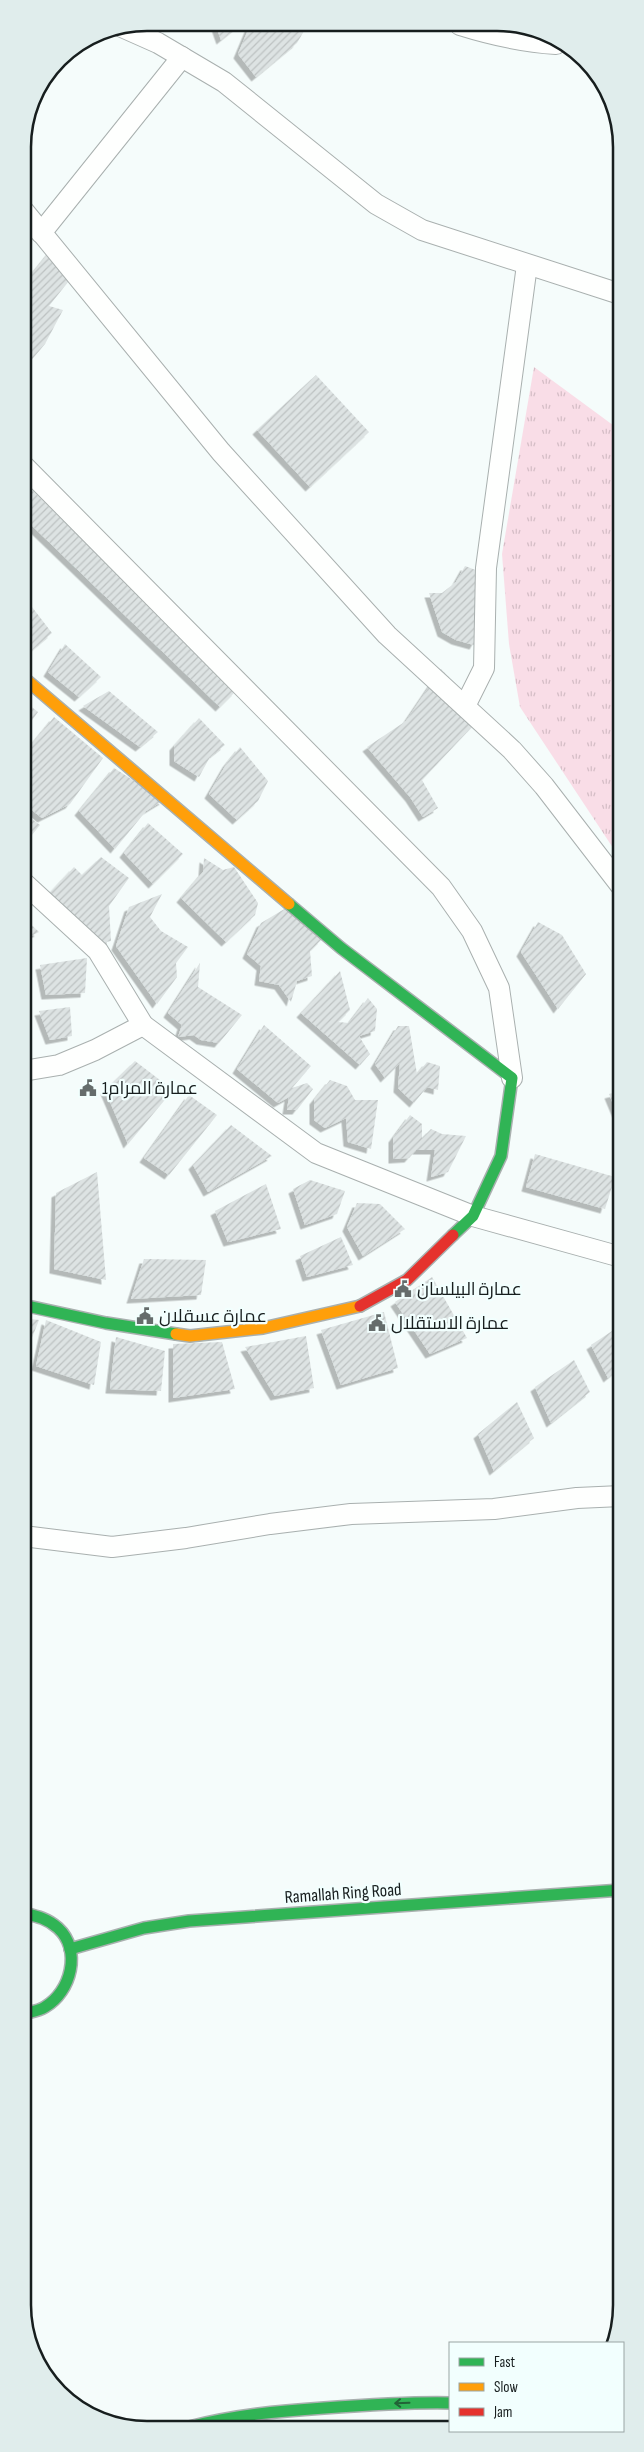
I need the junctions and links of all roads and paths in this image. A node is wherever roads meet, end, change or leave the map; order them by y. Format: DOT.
graph roads {
  1 [pos="480,31"];
  2 [pos="132,32"];
  3 [pos="548,43"];
  4 [pos="182,58"];
  5 [pos="31,220"];
  6 [pos="41,233"];
  7 [pos="528,265"];
  8 [pos="613,292"];
  9 [pos="31,473"];
  10 [pos="31,684"];
  11 [pos="465,706"];
  12 [pos="613,876"];
  13 [pos="31,889"];
  14 [pos="143,1025"];
  15 [pos="31,1070"];
  16 [pos="512,1078"];
  17 [pos="473,1216"];
  18 [pos="613,1255"];
  19 [pos="31,1307"];
  20 [pos="613,1496"];
  21 [pos="31,1537"];
  22 [pos="613,1891"];
  23 [pos="31,1914"];
  24 [pos="70,1949"];
  25 [pos="31,2012"];
  26 [pos="449,2403"];
  27 [pos="214,2421"];
  1 -- 3 [label="street"];
  2 -- 4 [label="street"];
  4 -- 6 [label="street"];
  4 -- 7 [label="street"];
  5 -- 6 [label="street"];
  6 -- 11 [label="street"];
  7 -- 8 [label="street"];
  7 -- 11 [label="street"];
  9 -- 16 [label="street"];
  10 -- 16 [label="street"];
  11 -- 12 [label="street"];
  13 -- 14 [label="street"];
  14 -- 15 [label="street"];
  14 -- 17 [label="street"];
  16 -- 17 [label="street"];
  17 -- 18 [label="street"];
  17 -- 19 [label="street"];
  20 -- 21 [label="street"];
  22 -- 24 [label="street, Ramallah Ring Road"];
  23 -- 24 [label="street"];
  24 -- 25 [label="street"];
  26 -- 27 [label="street, one-way"];
}
